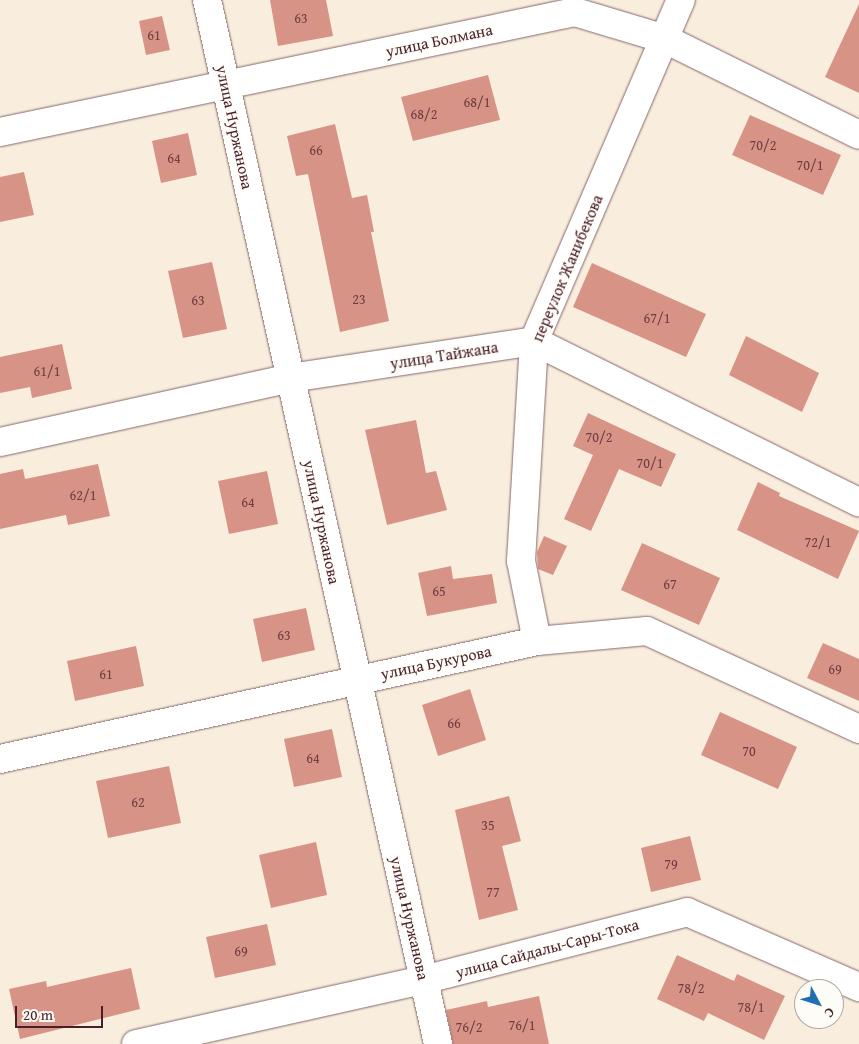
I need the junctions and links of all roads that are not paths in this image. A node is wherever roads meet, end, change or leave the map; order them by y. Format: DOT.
graph roads {
  1 [pos="207,0"];
  2 [pos="681,0"];
  3 [pos="665,40"];
  4 [pos="226,84"];
  5 [pos="0,132"];
  6 [pos="859,135"];
  7 [pos="534,341"];
  8 [pos="290,378"];
  9 [pos="0,442"];
  10 [pos="859,502"];
  11 [pos="538,641"];
  12 [pos="357,679"];
  13 [pos="859,729"];
  14 [pos="0,759"];
  15 [pos="423,980"];
  16 [pos="859,987"];
  17 [pos="136,1044"];
  18 [pos="438,1044"];
  1 -- 4 [label="street, улица Нуржанова"];
  2 -- 3 [label="street, переулок Жанибекова"];
  3 -- 4 [label="street, улица Болмана"];
  3 -- 6 [label="street, улица Болмана"];
  3 -- 7 [label="street, переулок Жанибекова"];
  4 -- 5 [label="street, улица Болмана"];
  4 -- 8 [label="street, улица Нуржанова"];
  7 -- 8 [label="street, улица Тайжана"];
  7 -- 10 [label="street"];
  7 -- 11 [label="street, переулок Жанибекова"];
  8 -- 9 [label="street, улица Тайжана"];
  8 -- 12 [label="street, улица Нуржанова"];
  11 -- 12 [label="street, улица Букурова"];
  11 -- 13 [label="street, улица Букурова"];
  12 -- 14 [label="street, улица Букурова"];
  12 -- 15 [label="street, улица Нуржанова"];
  15 -- 16 [label="street, улица Сайдалы-Сары-Тока"];
  15 -- 17 [label="street, улица Сайдалы-Сары-Тока"];
  15 -- 18 [label="street, улица Нуржанова"];
}
